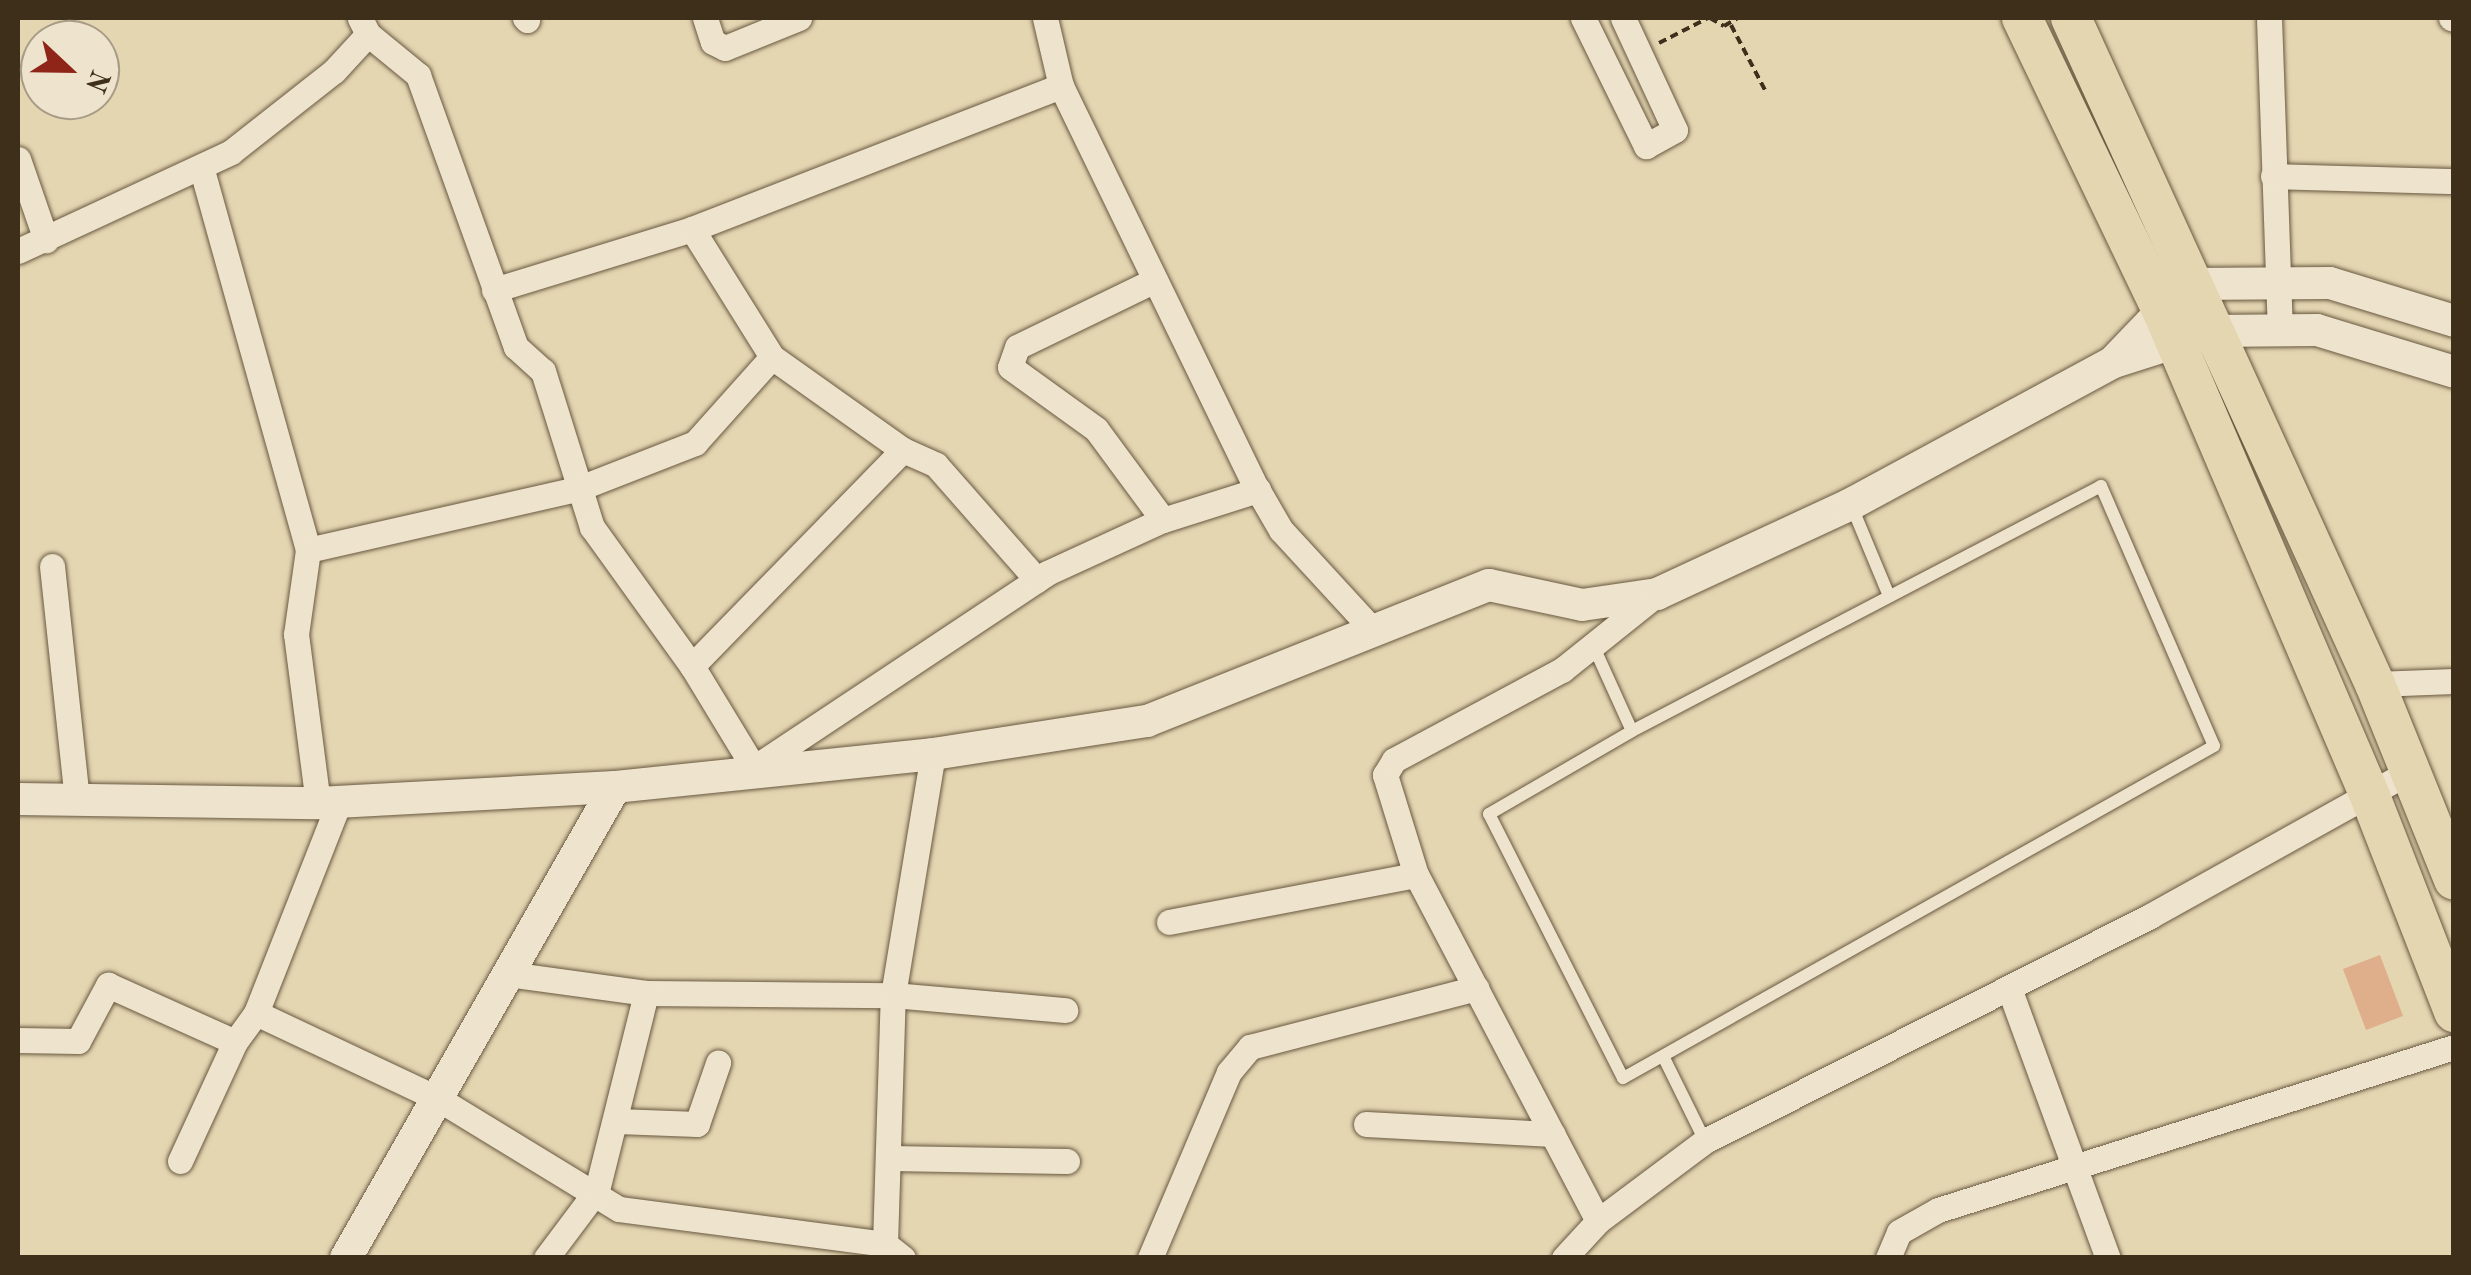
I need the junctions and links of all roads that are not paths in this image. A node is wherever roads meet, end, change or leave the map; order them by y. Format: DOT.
graph roads {
  1 [pos="705,18"];
  2 [pos="798,18"];
  3 [pos="1045,18"];
  4 [pos="1583,18"];
  5 [pos="1622,18"];
  6 [pos="2022,18"];
  7 [pos="2071,18"];
  8 [pos="2270,18"];
  9 [pos="364,26"];
  10 [pos="1061,86"];
  11 [pos="18,159"];
  12 [pos="202,170"];
  13 [pos="2273,176"];
  14 [pos="2454,181"];
  15 [pos="692,229"];
  16 [pos="46,240"];
  17 [pos="18,250"];
  18 [pos="1156,280"];
  19 [pos="2274,284"];
  20 [pos="494,290"];
  21 [pos="2184,317"];
  22 [pos="2454,320"];
  23 [pos="2280,331"];
  24 [pos="772,357"];
  25 [pos="2454,372"];
  26 [pos="903,450"];
  27 [pos="577,489"];
  28 [pos="1258,490"];
  29 [pos="1852,504"];
  30 [pos="1163,520"];
  31 [pos="308,550"];
  32 [pos="52,566"];
  33 [pos="1037,580"];
  34 [pos="1657,594"];
  35 [pos="1889,596"];
  36 [pos="1374,631"];
  37 [pos="1593,645"];
  38 [pos="692,666"];
  39 [pos="2454,681"];
  40 [pos="2374,684"];
  41 [pos="1632,731"];
  42 [pos="934,754"];
  43 [pos="754,768"];
  44 [pos="2412,770"];
  45 [pos="615,787"];
  46 [pos="2370,796"];
  47 [pos="18,799"];
  48 [pos="77,800"];
  49 [pos="328,802"];
  50 [pos="1416,875"];
  51 [pos="2454,880"];
  52 [pos="1169,922"];
  53 [pos="508,974"];
  54 [pos="1476,988"];
  55 [pos="2009,988"];
  56 [pos="646,993"];
  57 [pos="893,996"];
  58 [pos="1065,1010"];
  59 [pos="2454,1012"];
  60 [pos="256,1013"];
  61 [pos="18,1040"];
  62 [pos="235,1042"];
  63 [pos="2454,1048"];
  64 [pos="1664,1058"];
  65 [pos="718,1063"];
  66 [pos="437,1098"];
  67 [pos="617,1121"];
  68 [pos="1366,1124"];
  69 [pos="1553,1134"];
  70 [pos="1706,1141"];
  71 [pos="888,1158"];
  72 [pos="180,1161"];
  73 [pos="1067,1161"];
  74 [pos="2078,1170"];
  75 [pos="597,1190"];
  76 [pos="1598,1220"];
  77 [pos="894,1250"];
  78 [pos="556,1254"];
  79 [pos="346,1258"];
  80 [pos="1150,1258"];
  81 [pos="1564,1258"];
  82 [pos="1888,1258"];
  83 [pos="2108,1258"];
  1 -- 2 [label="street"];
  3 -- 10 [label="street"];
  4 -- 5 [label="street"];
  6 -- 21 [label="main road"];
  7 -- 21 [label="main road"];
  8 -- 13 [label="street"];
  9 -- 12 [label="street"];
  9 -- 20 [label="street"];
  10 -- 15 [label="street"];
  10 -- 18 [label="street"];
  11 -- 16 [label="street"];
  12 -- 16 [label="street"];
  12 -- 31 [label="street"];
  13 -- 14 [label="street"];
  13 -- 19 [label="street"];
  15 -- 20 [label="street"];
  15 -- 24 [label="street"];
  16 -- 17 [label="street"];
  18 -- 28 [label="street"];
  18 -- 30 [label="street"];
  19 -- 21 [label="street"];
  19 -- 22 [label="street"];
  19 -- 23 [label="street"];
  20 -- 27 [label="street"];
  21 -- 23 [label="street"];
  21 -- 29 [label="street"];
  21 -- 40 [label="main road"];
  21 -- 46 [label="main road"];
  23 -- 25 [label="street"];
  24 -- 26 [label="street"];
  24 -- 27 [label="street"];
  26 -- 33 [label="street"];
  26 -- 38 [label="street"];
  27 -- 31 [label="street"];
  27 -- 38 [label="street"];
  28 -- 30 [label="street"];
  28 -- 36 [label="street"];
  29 -- 34 [label="street"];
  29 -- 35 [label="lane"];
  30 -- 33 [label="street"];
  31 -- 49 [label="street"];
  32 -- 48 [label="street"];
  33 -- 43 [label="street"];
  34 -- 36 [label="street"];
  34 -- 37 [label="street"];
  35 -- 41 [label="lane"];
  35 -- 64 [label="lane"];
  36 -- 42 [label="street"];
  37 -- 41 [label="lane"];
  37 -- 50 [label="street"];
  38 -- 43 [label="street"];
  39 -- 40 [label="street"];
  40 -- 44 [label="main road"];
  41 -- 64 [label="lane"];
  42 -- 43 [label="street"];
  42 -- 57 [label="street"];
  43 -- 45 [label="street"];
  44 -- 46 [label="street"];
  44 -- 51 [label="main road"];
  45 -- 49 [label="street"];
  45 -- 53 [label="street"];
  46 -- 55 [label="street"];
  46 -- 59 [label="main road"];
  47 -- 48 [label="street"];
  48 -- 49 [label="street"];
  49 -- 60 [label="street"];
  50 -- 52 [label="street"];
  50 -- 54 [label="street"];
  53 -- 56 [label="street"];
  53 -- 66 [label="street"];
  54 -- 69 [label="street"];
  54 -- 80 [label="street"];
  55 -- 70 [label="street"];
  55 -- 74 [label="street"];
  56 -- 57 [label="street"];
  56 -- 67 [label="street"];
  57 -- 58 [label="street"];
  57 -- 71 [label="street"];
  60 -- 62 [label="street"];
  60 -- 66 [label="street"];
  61 -- 62 [label="street"];
  62 -- 72 [label="street"];
  63 -- 74 [label="street"];
  64 -- 70 [label="lane"];
  65 -- 67 [label="street"];
  66 -- 75 [label="street"];
  66 -- 79 [label="street"];
  67 -- 75 [label="street"];
  68 -- 69 [label="street"];
  69 -- 76 [label="street"];
  70 -- 76 [label="street"];
  71 -- 73 [label="street"];
  71 -- 77 [label="street"];
  74 -- 82 [label="street"];
  74 -- 83 [label="street"];
  75 -- 77 [label="street"];
  75 -- 78 [label="street"];
  76 -- 81 [label="street"];
}
